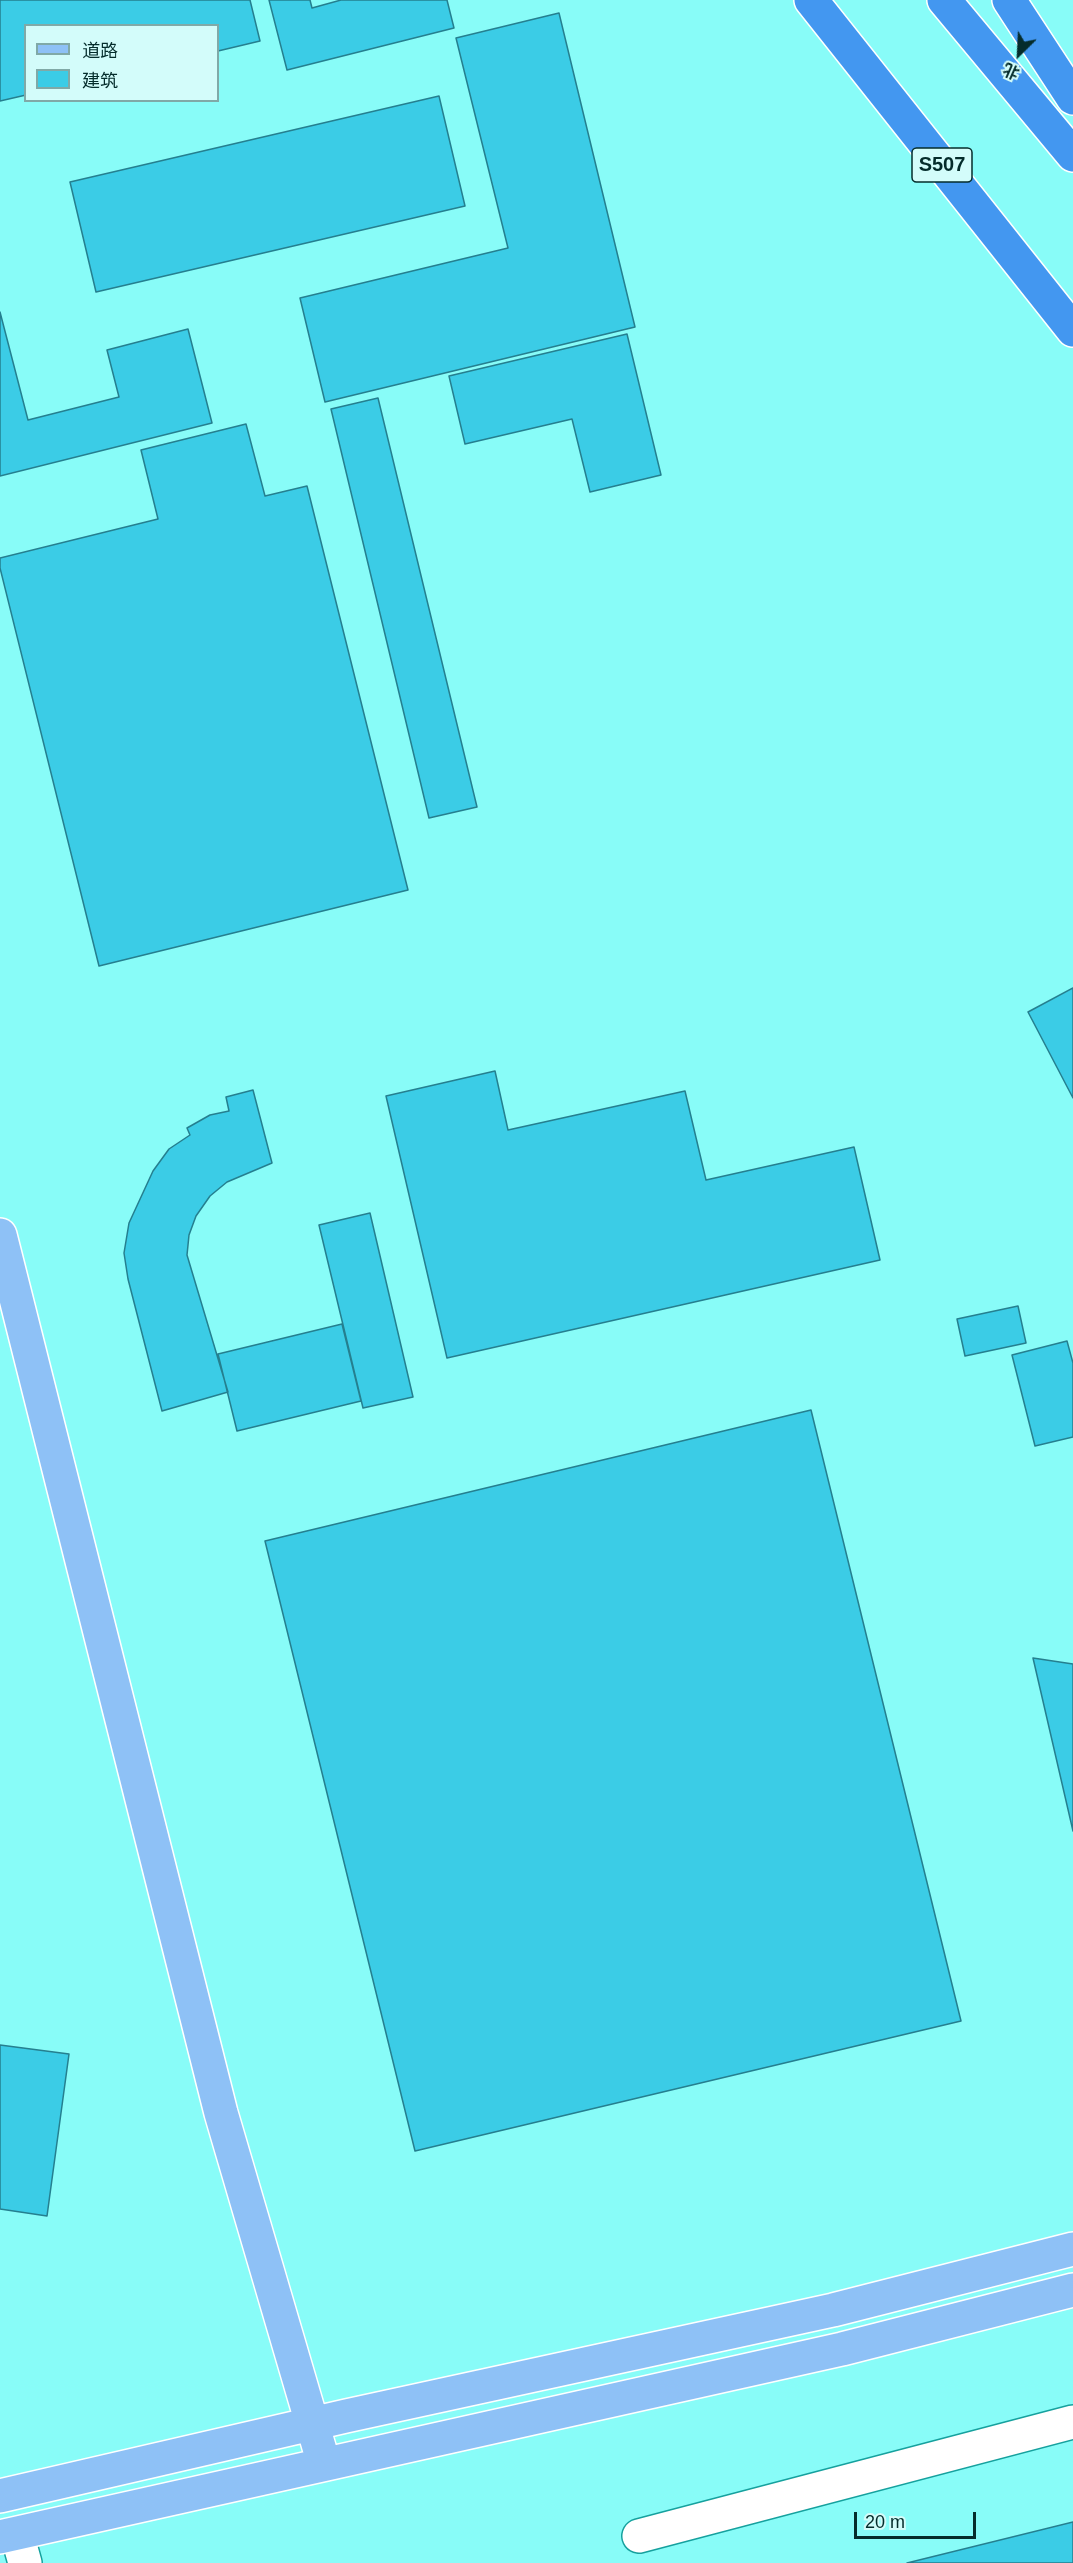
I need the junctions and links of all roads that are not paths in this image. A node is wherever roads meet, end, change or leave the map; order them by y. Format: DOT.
graph roads {
  1 [pos="811,0"];
  2 [pos="944,0"];
  3 [pos="1009,0"];
  4 [pos="1073,98"];
  5 [pos="1073,155"];
  6 [pos="1073,330"];
  7 [pos="0,1235"];
  8 [pos="1073,2249"];
  9 [pos="1073,2290"];
  10 [pos="1073,2422"];
  11 [pos="311,2424"];
  12 [pos="324,2464"];
  13 [pos="0,2496"];
  14 [pos="639,2536"];
  15 [pos="14,2545"];
  1 -- 6 [label="highway, S507"];
  2 -- 5 [label="highway"];
  3 -- 4 [label="highway"];
  7 -- 11 [label="main road"];
  8 -- 11 [label="main road"];
  9 -- 12 [label="main road"];
  10 -- 14 [label="lane"];
  11 -- 12 [label="main road"];
  11 -- 13 [label="main road"];
  12 -- 15 [label="main road"];
}
